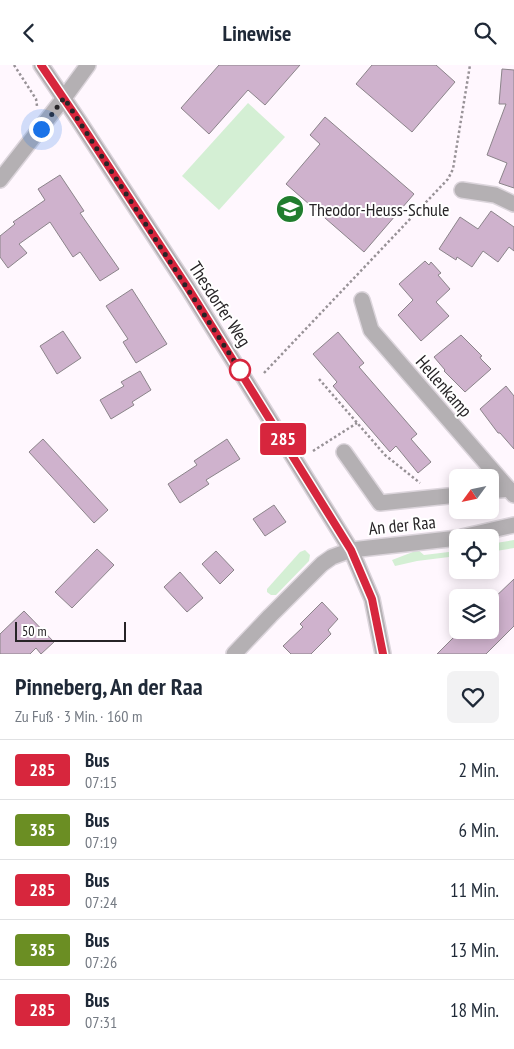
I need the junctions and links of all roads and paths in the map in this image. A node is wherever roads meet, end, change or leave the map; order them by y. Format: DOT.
graph roads {
  1 [pos="14,65"];
  2 [pos="41,65"];
  3 [pos="88,65"];
  4 [pos="470,65"];
  5 [pos="64,98"];
  6 [pos="37,106"];
  7 [pos="2,174"];
  8 [pos="462,190"];
  9 [pos="514,204"];
  10 [pos="362,300"];
  11 [pos="264,373"];
  12 [pos="319,379"];
  13 [pos="357,423"];
  14 [pos="313,451"];
  15 [pos="344,452"];
  16 [pos="499,491"];
  17 [pos="512,492"];
  18 [pos="449,496"];
  19 [pos="437,497"];
  20 [pos="514,525"];
  21 [pos="497,529"];
  22 [pos="449,539"];
  23 [pos="351,550"];
  24 [pos="234,654"];
  25 [pos="383,654"];
  1 -- 6 [label="path"];
  2 -- 5 [label="street, Thesdorfer Weg"];
  3 -- 5 [label="street"];
  4 -- 11 [label="path"];
  5 -- 7 [label="street"];
  5 -- 23 [label="street, Thesdorfer Weg"];
  8 -- 9 [label="street"];
  10 -- 17 [label="street, Hellenkamp"];
  12 -- 13 [label="path"];
  13 -- 14 [label="path"];
  13 -- 19 [label="path"];
  15 -- 19 [label="street"];
  16 -- 17 [label="street, Hellenkamp"];
  18 -- 19 [label="street"];
  20 -- 21 [label="street, An der Raa"];
  22 -- 23 [label="street, An der Raa"];
  23 -- 24 [label="street, An der Raa"];
  23 -- 25 [label="street, Thesdorfer Weg"];
}
